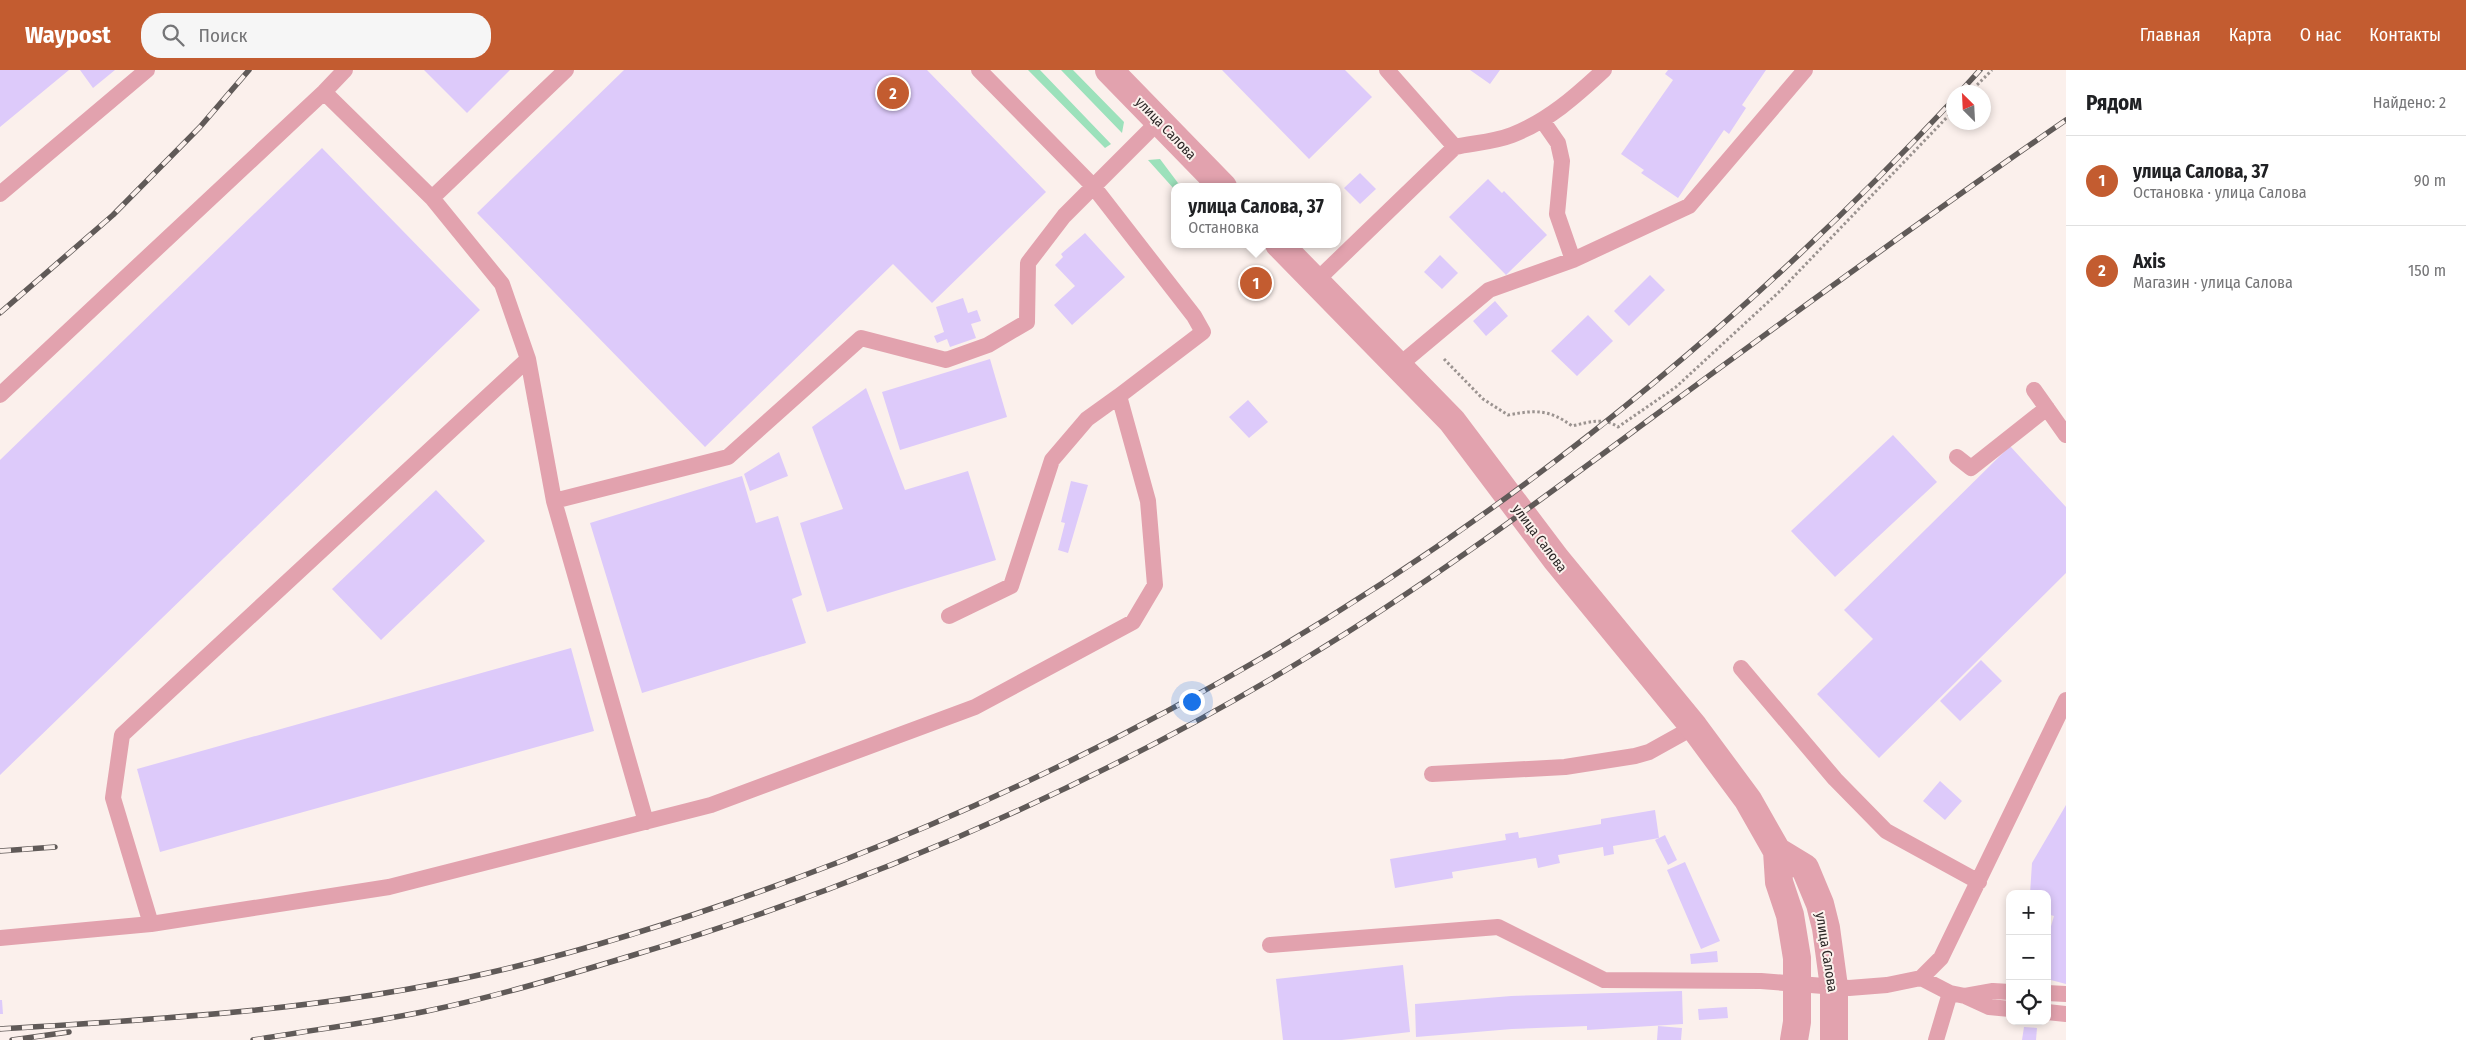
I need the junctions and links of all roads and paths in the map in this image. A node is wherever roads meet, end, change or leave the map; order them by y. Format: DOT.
graph roads {
  1 [pos="147,70"];
  2 [pos="345,70"];
  3 [pos="566,70"];
  4 [pos="979,70"];
  5 [pos="1109,70"];
  6 [pos="1387,70"];
  7 [pos="1604,70"];
  8 [pos="1805,70"];
  9 [pos="1992,70"];
  10 [pos="1977,85"];
  11 [pos="324,92"];
  12 [pos="1946,118"];
  13 [pos="1542,120"];
  14 [pos="1159,122"];
  15 [pos="1455,147"];
  16 [pos="1219,183"];
  17 [pos="1093,186"];
  18 [pos="0,194"];
  19 [pos="432,198"];
  20 [pos="1283,248"];
  21 [pos="1573,260"];
  22 [pos="1315,282"];
  23 [pos="1443,358"];
  24 [pos="528,359"];
  25 [pos="1397,367"];
  26 [pos="2034,390"];
  27 [pos="0,395"];
  28 [pos="1119,396"];
  29 [pos="2046,408"];
  30 [pos="2066,435"];
  31 [pos="1957,457"];
  32 [pos="554,501"];
  33 [pos="949,616"];
  34 [pos="1741,668"];
  35 [pos="2066,700"];
  36 [pos="1694,727"];
  37 [pos="1432,774"];
  38 [pos="646,822"];
  39 [pos="1777,851"];
  40 [pos="1979,882"];
  41 [pos="152,924"];
  42 [pos="0,938"];
  43 [pos="1270,945"];
  44 [pos="1921,978"];
  45 [pos="1797,984"];
  46 [pos="1834,987"];
  47 [pos="2006,992"];
  48 [pos="2051,993"];
  49 [pos="1958,994"];
  50 [pos="2066,994"];
  51 [pos="2006,1009"];
  52 [pos="2051,1012"];
  53 [pos="2066,1014"];
  54 [pos="1794,1040"];
  55 [pos="1834,1040"];
  56 [pos="1936,1040"];
  1 -- 18 [label="lane"];
  2 -- 11 [label="lane"];
  3 -- 19 [label="lane"];
  4 -- 17 [label="lane"];
  5 -- 14 [label="street, улица Салова"];
  6 -- 15 [label="lane"];
  7 -- 13 [label="lane"];
  8 -- 21 [label="lane"];
  9 -- 10 [label="path"];
  11 -- 19 [label="lane"];
  11 -- 27 [label="lane"];
  12 -- 23 [label="path"];
  13 -- 15 [label="lane"];
  13 -- 21 [label="lane"];
  14 -- 16 [label="street, улица Салова"];
  14 -- 17 [label="lane"];
  15 -- 22 [label="lane"];
  17 -- 28 [label="lane"];
  17 -- 32 [label="lane"];
  19 -- 24 [label="lane"];
  20 -- 22 [label="street, улица Салова"];
  21 -- 25 [label="lane"];
  22 -- 25 [label="street, улица Салова"];
  24 -- 32 [label="lane"];
  24 -- 41 [label="lane"];
  25 -- 36 [label="street, улица Салова"];
  26 -- 29 [label="lane"];
  28 -- 33 [label="lane"];
  28 -- 38 [label="lane"];
  29 -- 30 [label="lane"];
  29 -- 31 [label="lane"];
  32 -- 38 [label="lane"];
  34 -- 40 [label="lane"];
  35 -- 40 [label="lane"];
  36 -- 37 [label="lane"];
  36 -- 39 [label="street, улица Салова"];
  38 -- 41 [label="lane"];
  39 -- 45 [label="street, улица Салова"];
  39 -- 46 [label="street, улица Салова"];
  40 -- 44 [label="lane"];
  41 -- 42 [label="lane"];
  43 -- 45 [label="lane"];
  44 -- 46 [label="lane"];
  44 -- 49 [label="lane"];
  45 -- 46 [label="lane"];
  45 -- 54 [label="street, улица Салова"];
  46 -- 55 [label="street, улица Салова"];
  47 -- 49 [label="lane"];
  48 -- 50 [label="lane"];
  49 -- 51 [label="lane"];
  49 -- 56 [label="lane"];
  52 -- 53 [label="lane"];
}
